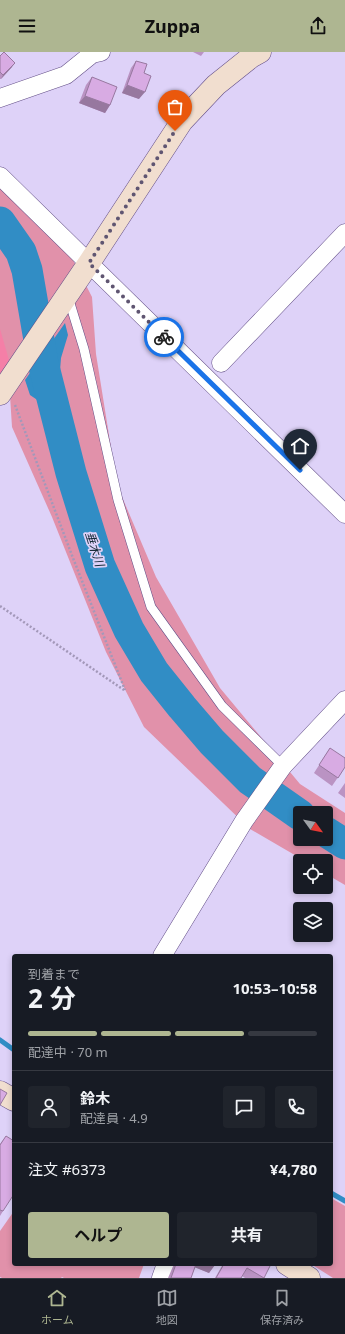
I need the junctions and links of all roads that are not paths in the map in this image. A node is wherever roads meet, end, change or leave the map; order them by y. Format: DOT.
graph roads {
  1 [pos="101,52"];
  2 [pos="260,52"];
  3 [pos="0,98"];
  4 [pos="0,176"];
  5 [pos="345,233"];
  6 [pos="88,265"];
  7 [pos="69,300"];
  8 [pos="221,363"];
  9 [pos="4,389"];
  10 [pos="345,514"];
  11 [pos="345,700"];
  12 [pos="283,766"];
  13 [pos="163,954"];
  14 [pos="0,1092"];
  15 [pos="12,1099"];
  16 [pos="165,1266"];
  17 [pos="290,1266"];
  18 [pos="161,1278"];
  19 [pos="310,1278"];
  1 -- 3 [label="street"];
  2 -- 6 [label="street"];
  4 -- 6 [label="street"];
  5 -- 8 [label="street"];
  6 -- 9 [label="street"];
  6 -- 10 [label="street"];
  7 -- 12 [label="lane"];
  11 -- 12 [label="street"];
  12 -- 13 [label="street"];
  14 -- 15 [label="street"];
  16 -- 18 [label="street"];
  17 -- 19 [label="street"];
}
